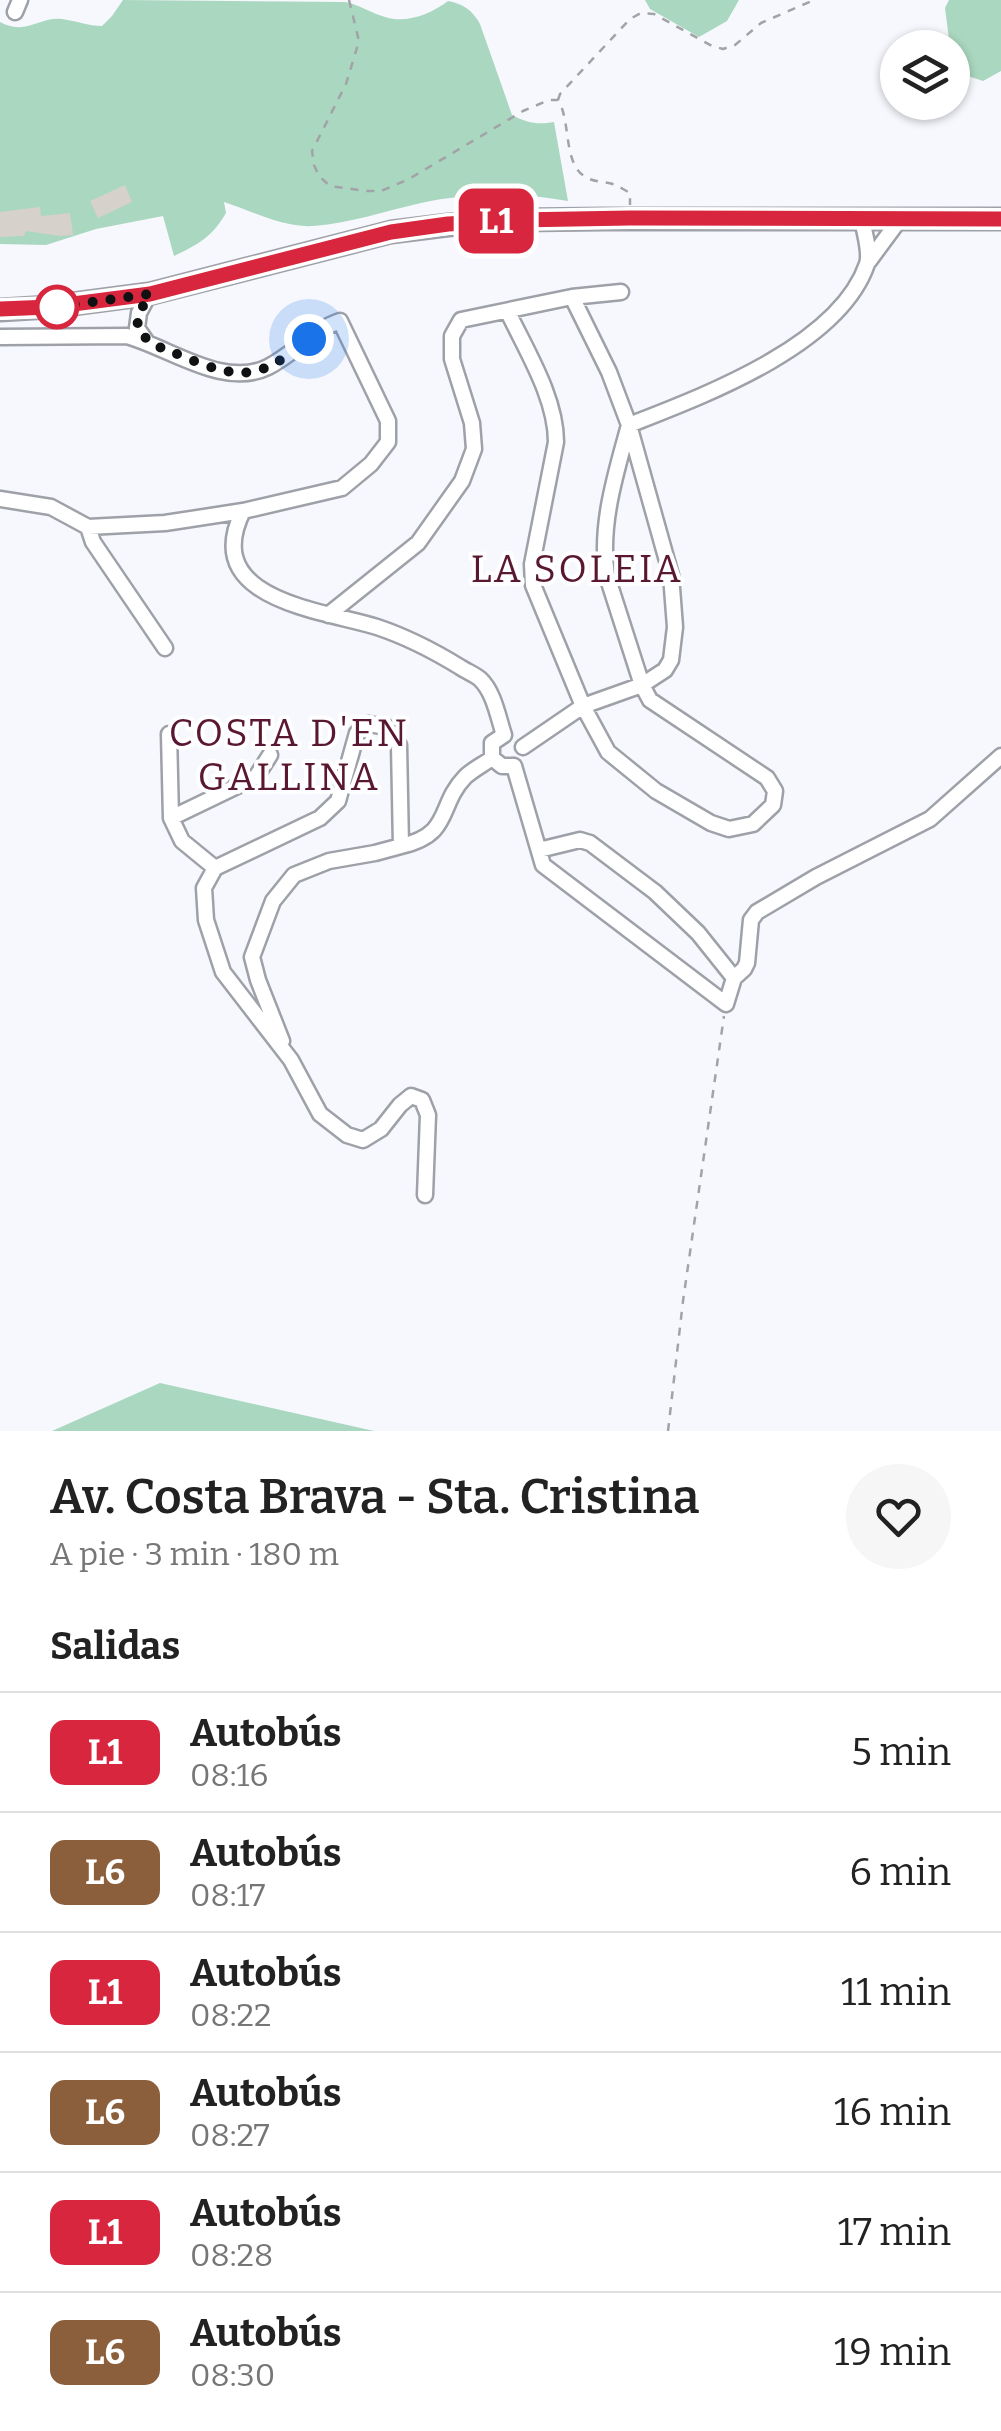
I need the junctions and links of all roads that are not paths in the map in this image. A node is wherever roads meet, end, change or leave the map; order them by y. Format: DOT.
graph roads {
  1 [pos="862,219"];
  2 [pos="900,219"];
  3 [pos="1001,219"];
  4 [pos="869,261"];
  5 [pos="620,292"];
  6 [pos="150,294"];
  7 [pos="572,297"];
  8 [pos="0,310"];
  9 [pos="508,312"];
  10 [pos="0,337"];
  11 [pos="146,341"];
  12 [pos="629,424"];
  13 [pos="0,499"];
  14 [pos="243,511"];
  15 [pos="88,527"];
  16 [pos="328,616"];
  17 [pos="165,648"];
  18 [pos="642,685"];
  19 [pos="583,706"];
  20 [pos="168,734"];
  21 [pos="504,734"];
  22 [pos="523,746"];
  23 [pos="270,755"];
  24 [pos="1001,756"];
  25 [pos="492,758"];
  26 [pos="514,766"];
  27 [pos="172,818"];
  28 [pos="401,846"];
  29 [pos="539,850"];
  30 [pos="215,868"];
  31 [pos="734,978"];
  32 [pos="290,1060"];
  33 [pos="425,1195"];
  1 -- 2 [label="main road"];
  1 -- 4 [label="street"];
  1 -- 6 [label="main road"];
  2 -- 3 [label="main road"];
  2 -- 4 [label="street"];
  4 -- 12 [label="street"];
  5 -- 7 [label="street"];
  6 -- 8 [label="main road"];
  6 -- 11 [label="street"];
  7 -- 9 [label="street"];
  7 -- 12 [label="street"];
  9 -- 16 [label="street"];
  9 -- 19 [label="street"];
  10 -- 11 [label="street"];
  11 -- 14 [label="street"];
  12 -- 18 [label="street"];
  12 -- 18 [label="street"];
  13 -- 15 [label="street"];
  14 -- 15 [label="street"];
  14 -- 16 [label="street"];
  15 -- 17 [label="street"];
  16 -- 21 [label="street"];
  18 -- 19 [label="street"];
  18 -- 19 [label="street"];
  19 -- 22 [label="street"];
  20 -- 27 [label="street"];
  21 -- 22 [label="street"];
  21 -- 25 [label="street"];
  22 -- 26 [label="street"];
  23 -- 27 [label="street"];
  24 -- 31 [label="street"];
  25 -- 26 [label="street"];
  25 -- 28 [label="street"];
  26 -- 29 [label="street"];
  27 -- 30 [label="street"];
  28 -- 30 [label="street"];
  28 -- 32 [label="street"];
  29 -- 31 [label="street"];
  29 -- 31 [label="street"];
  30 -- 32 [label="street"];
  32 -- 33 [label="street"];
}
